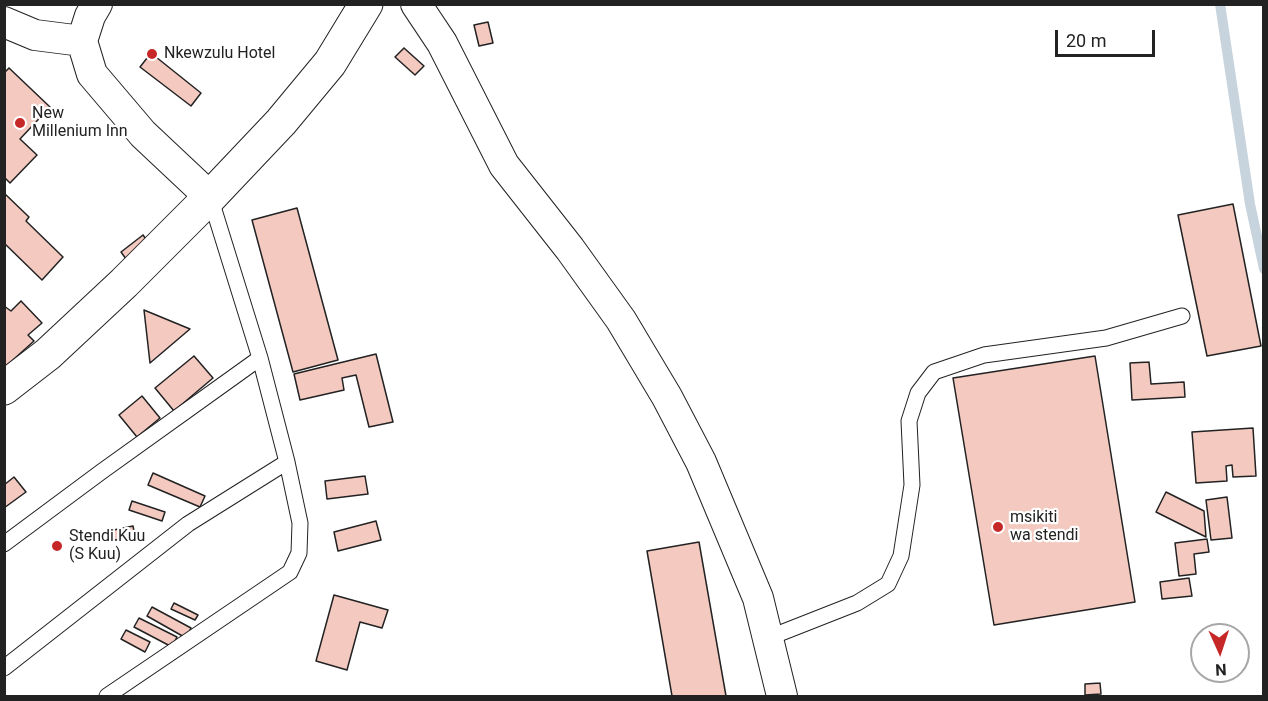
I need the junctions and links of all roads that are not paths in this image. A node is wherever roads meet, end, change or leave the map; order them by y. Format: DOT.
graph roads {
  1 [pos="97,4"];
  2 [pos="366,4"];
  3 [pos="416,4"];
  4 [pos="9,30"];
  5 [pos="82,41"];
  6 [pos="210,197"];
  7 [pos="1182,316"];
  8 [pos="260,358"];
  9 [pos="4,388"];
  10 [pos="287,462"];
  11 [pos="4,544"];
  12 [pos="768,638"];
  13 [pos="4,668"];
  14 [pos="132,680"];
  15 [pos="107,696"];
  16 [pos="126,696"];
  17 [pos="782,696"];
  1 -- 5 [label="street"];
  2 -- 6 [label="main road"];
  3 -- 12 [label="street"];
  4 -- 5 [label="street"];
  5 -- 6 [label="street"];
  6 -- 8 [label="lane"];
  6 -- 9 [label="main road"];
  7 -- 12 [label="lane"];
  8 -- 10 [label="lane"];
  8 -- 11 [label="lane"];
  10 -- 13 [label="lane"];
  10 -- 14 [label="lane"];
  12 -- 17 [label="street"];
  14 -- 15 [label="lane"];
  14 -- 16 [label="lane"];
}
